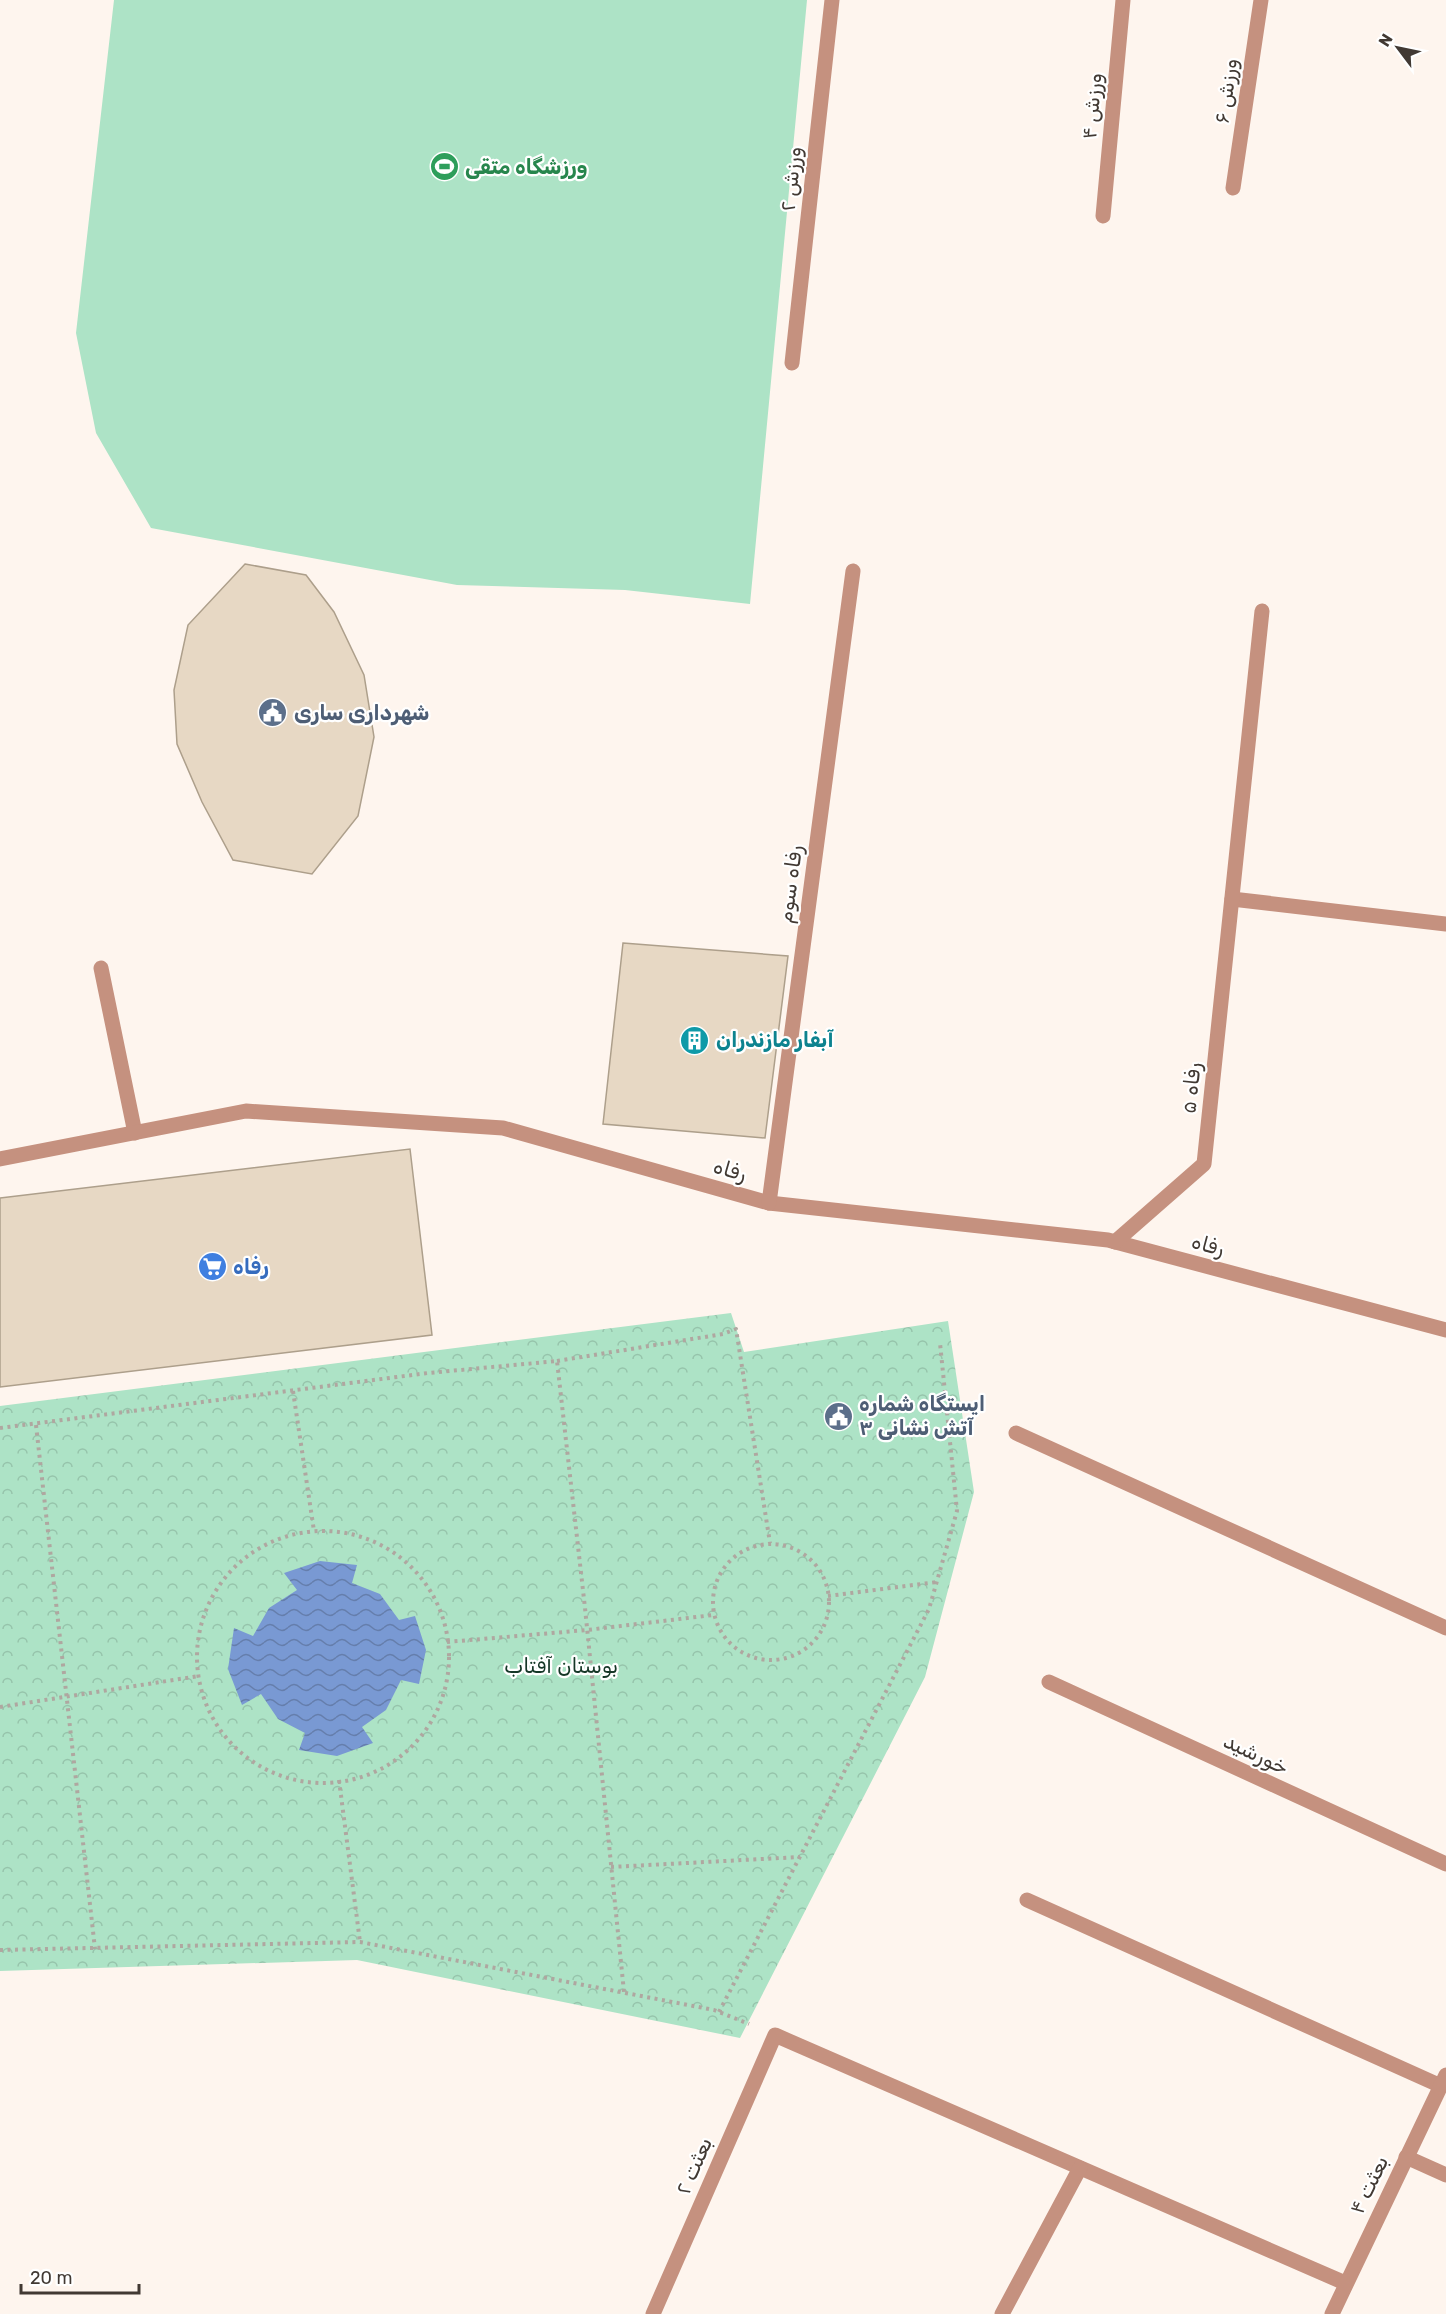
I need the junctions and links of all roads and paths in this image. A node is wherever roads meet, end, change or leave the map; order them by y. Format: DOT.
graph roads {
  1 [pos="832,0"];
  2 [pos="1123,0"];
  3 [pos="1261,0"];
  4 [pos="1233,188"];
  5 [pos="1103,216"];
  6 [pos="792,363"];
  7 [pos="853,571"];
  8 [pos="1262,611"];
  9 [pos="1232,899"];
  10 [pos="1446,924"];
  11 [pos="101,968"];
  12 [pos="135,1133"];
  13 [pos="0,1159"];
  14 [pos="769,1203"];
  15 [pos="1115,1242"];
  16 [pos="1446,1330"];
  17 [pos="940,1343"];
  18 [pos="557,1361"];
  19 [pos="293,1391"];
  20 [pos="36,1425"];
  21 [pos="0,1428"];
  22 [pos="1016,1433"];
  23 [pos="314,1531"];
  24 [pos="770,1543"];
  25 [pos="937,1582"];
  26 [pos="828,1596"];
  27 [pos="713,1615"];
  28 [pos="1446,1628"];
  29 [pos="587,1630"];
  30 [pos="447,1642"];
  31 [pos="199,1676"];
  32 [pos="1049,1682"];
  33 [pos="66,1696"];
  34 [pos="0,1707"];
  35 [pos="339,1780"];
  36 [pos="801,1857"];
  37 [pos="1446,1864"];
  38 [pos="611,1867"];
  39 [pos="1027,1900"];
  40 [pos="360,1941"];
  41 [pos="95,1949"];
  42 [pos="0,1950"];
  43 [pos="624,1992"];
  44 [pos="719,2012"];
  45 [pos="775,2035"];
  46 [pos="1443,2080"];
  47 [pos="1406,2157"];
  48 [pos="1080,2168"];
  49 [pos="1446,2175"];
  50 [pos="1345,2283"];
  51 [pos="652,2314"];
  52 [pos="1002,2314"];
  53 [pos="1332,2314"];
  1 -- 6 [label="street, ورزش ۲"];
  2 -- 5 [label="street, ورزش ۴"];
  3 -- 4 [label="street, ورزش ۶"];
  7 -- 14 [label="street, رفاه سوم"];
  8 -- 9 [label="street, رفاه ۵"];
  9 -- 10 [label="street"];
  9 -- 15 [label="street, رفاه ۵"];
  11 -- 12 [label="street"];
  12 -- 13 [label="street, رفاه"];
  12 -- 14 [label="street, رفاه"];
  14 -- 15 [label="street, رفاه"];
  15 -- 16 [label="street, رفاه"];
  17 -- 25 [label="path"];
  18 -- 19 [label="path"];
  18 -- 24 [label="path"];
  18 -- 29 [label="path"];
  19 -- 20 [label="path"];
  19 -- 23 [label="path"];
  20 -- 21 [label="path"];
  20 -- 33 [label="path"];
  22 -- 28 [label="street"];
  23 -- 30 [label="path"];
  23 -- 31 [label="path"];
  24 -- 26 [label="path"];
  24 -- 27 [label="path"];
  25 -- 26 [label="path"];
  25 -- 36 [label="path"];
  26 -- 27 [label="path"];
  27 -- 29 [label="path"];
  29 -- 30 [label="path"];
  29 -- 38 [label="path"];
  30 -- 35 [label="path"];
  31 -- 33 [label="path"];
  31 -- 35 [label="path"];
  32 -- 37 [label="street, خورشید"];
  33 -- 34 [label="path"];
  33 -- 41 [label="path"];
  35 -- 40 [label="path"];
  36 -- 38 [label="path"];
  36 -- 44 [label="path"];
  38 -- 43 [label="path"];
  39 -- 46 [label="street"];
  40 -- 41 [label="path"];
  40 -- 43 [label="path"];
  41 -- 42 [label="path"];
  43 -- 44 [label="path"];
  44 -- 45 [label="path"];
  45 -- 48 [label="street"];
  45 -- 51 [label="street, بعثت ۲"];
  46 -- 47 [label="street, بعثت ۴"];
  47 -- 49 [label="street"];
  47 -- 50 [label="street, بعثت ۴"];
  48 -- 50 [label="street"];
  48 -- 52 [label="street"];
  50 -- 53 [label="street, بعثت ۴"];
}
